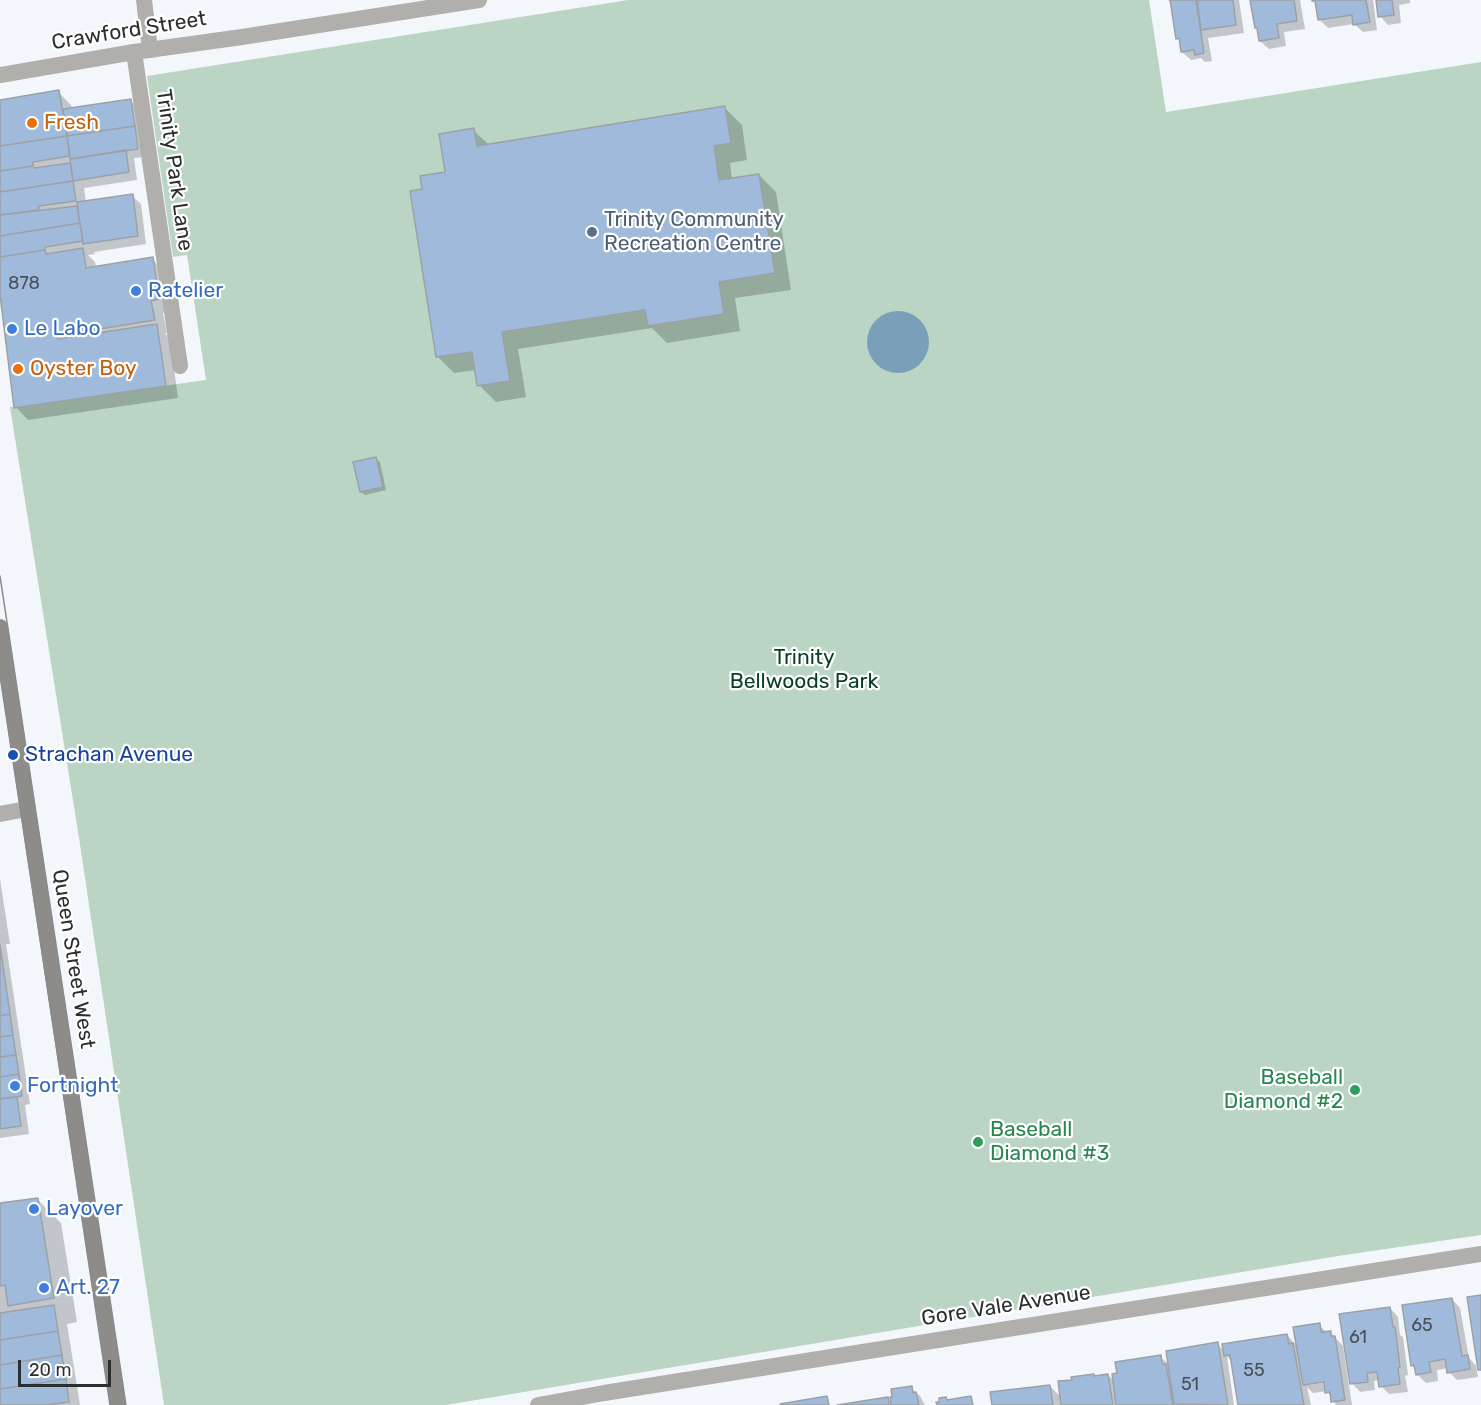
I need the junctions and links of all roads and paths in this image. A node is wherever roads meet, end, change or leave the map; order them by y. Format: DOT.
graph roads {
  1 [pos="144,0"];
  2 [pos="479,0"];
  3 [pos="142,51"];
  4 [pos="0,75"];
  5 [pos="180,366"];
  6 [pos="0,627"];
  7 [pos="27,808"];
  8 [pos="0,814"];
  9 [pos="1481,1254"];
  10 [pos="118,1405"];
  11 [pos="538,1405"];
  1 -- 3 [label="street, Trinity Park Lane"];
  2 -- 3 [label="street, Crawford Street"];
  3 -- 4 [label="street, Crawford Street"];
  3 -- 5 [label="street, Trinity Park Lane"];
  6 -- 7 [label="main road, Queen Street West"];
  7 -- 8 [label="street"];
  7 -- 10 [label="main road, Queen Street West"];
  9 -- 11 [label="street, Gore Vale Avenue"];
}
